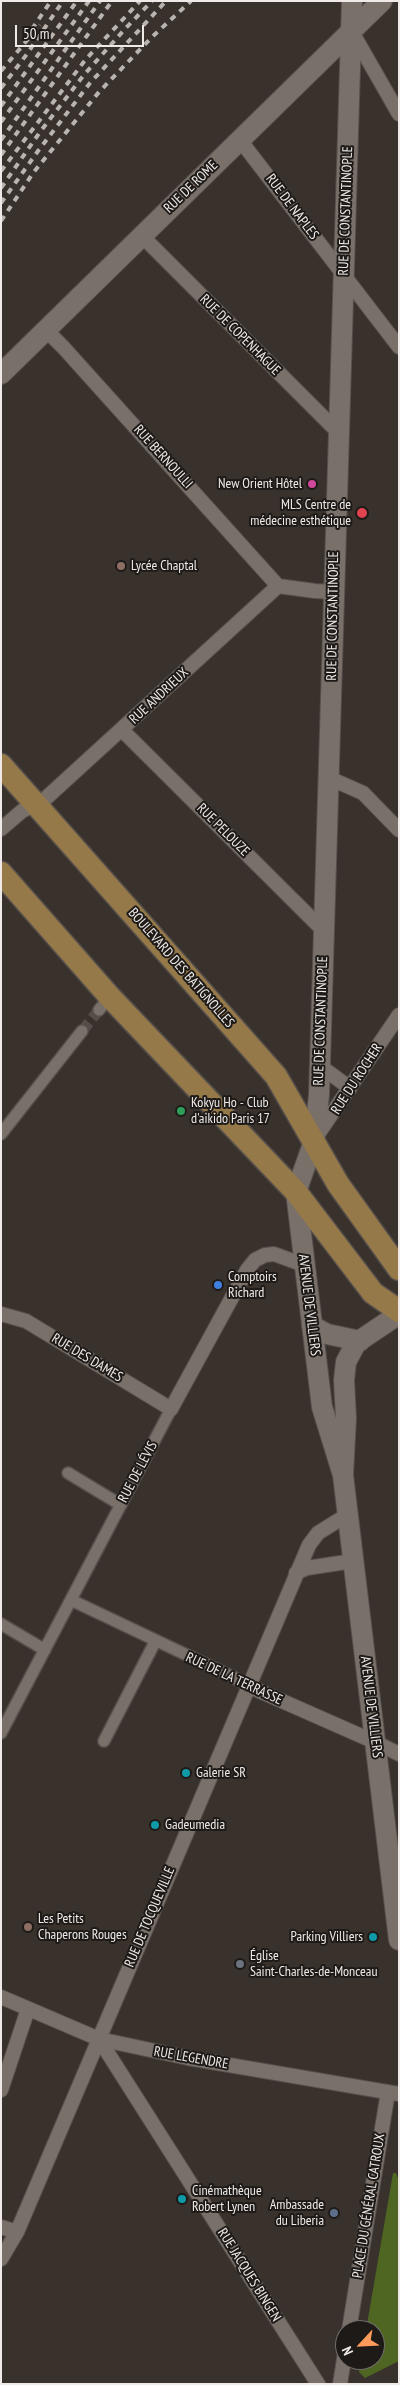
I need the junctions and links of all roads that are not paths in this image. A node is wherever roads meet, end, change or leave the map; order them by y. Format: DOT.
graph roads {
  1 [pos="352,1"];
  2 [pos="382,1"];
  3 [pos="352,30"];
  4 [pos="399,114"];
  5 [pos="240,140"];
  6 [pos="142,236"];
  7 [pos="343,275"];
  8 [pos="46,330"];
  9 [pos="399,347"];
  10 [pos="1,374"];
  11 [pos="339,433"];
  12 [pos="278,586"];
  13 [pos="334,592"];
  14 [pos="122,730"];
  15 [pos="1,765"];
  16 [pos="329,778"];
  17 [pos="36,803"];
  18 [pos="1,830"];
  19 [pos="399,830"];
  20 [pos="1,874"];
  21 [pos="324,931"];
  22 [pos="399,1015"];
  23 [pos="82,1031"];
  24 [pos="320,1066"];
  25 [pos="350,1088"];
  26 [pos="1,1134"];
  27 [pos="314,1141"];
  28 [pos="296,1192"];
  29 [pos="304,1265"];
  30 [pos="399,1270"];
  31 [pos="399,1313"];
  32 [pos="1,1314"];
  33 [pos="312,1326"];
  34 [pos="360,1341"];
  35 [pos="171,1409"];
  36 [pos="68,1473"];
  37 [pos="343,1475"];
  38 [pos="121,1505"];
  39 [pos="347,1514"];
  40 [pos="353,1561"];
  41 [pos="296,1573"];
  42 [pos="71,1600"];
  43 [pos="1,1624"];
  44 [pos="155,1642"];
  45 [pos="45,1650"];
  46 [pos="248,1686"];
  47 [pos="1,1733"];
  48 [pos="104,1741"];
  49 [pos="375,1742"];
  50 [pos="399,1754"];
  51 [pos="399,1940"];
  52 [pos="1,1997"];
  53 [pos="28,2009"];
  54 [pos="99,2039"];
  55 [pos="1,2090"];
  56 [pos="394,2093"];
  57 [pos="1,2227"];
  58 [pos="17,2232"];
  59 [pos="1,2258"];
  60 [pos="351,2320"];
  61 [pos="342,2370"];
  62 [pos="318,2384"];
  63 [pos="340,2384"];
  1 -- 3 [label="main road, RUE DE CONSTANTINOPLE"];
  2 -- 3 [label="main road, RUE DE ROME"];
  3 -- 4 [label="street"];
  3 -- 5 [label="main road, RUE DE ROME"];
  3 -- 7 [label="main road, RUE DE CONSTANTINOPLE"];
  5 -- 6 [label="main road, RUE DE ROME"];
  5 -- 7 [label="street, RUE DE NAPLES"];
  6 -- 8 [label="main road, RUE DE ROME"];
  6 -- 11 [label="street, RUE DE COPENHAGUE"];
  7 -- 9 [label="street, RUE DE NAPLES"];
  7 -- 11 [label="main road, RUE DE CONSTANTINOPLE"];
  8 -- 10 [label="main road, RUE DE ROME"];
  8 -- 12 [label="street, RUE BERNOULLI"];
  11 -- 13 [label="main road, RUE DE CONSTANTINOPLE"];
  12 -- 13 [label="street"];
  12 -- 14 [label="street, RUE ANDRIEUX"];
  13 -- 16 [label="main road, RUE DE CONSTANTINOPLE"];
  14 -- 17 [label="street, RUE ANDRIEUX"];
  14 -- 21 [label="street, RUE PELOUZE"];
  15 -- 17 [label="main road, BOULEVARD DES BATIGNOLLES"];
  16 -- 19 [label="street"];
  16 -- 21 [label="main road, RUE DE CONSTANTINOPLE"];
  17 -- 18 [label="street"];
  17 -- 27 [label="main road, BOULEVARD DES BATIGNOLLES"];
  20 -- 28 [label="main road"];
  21 -- 24 [label="main road, RUE DE CONSTANTINOPLE"];
  22 -- 25 [label="street, RUE DU ROCHER"];
  23 -- 26 [label="street"];
  24 -- 25 [label="street"];
  24 -- 27 [label="main road, RUE DE CONSTANTINOPLE"];
  25 -- 27 [label="street, RUE DU ROCHER"];
  27 -- 28 [label="main road, RUE DE CONSTANTINOPLE"];
  27 -- 30 [label="main road, BOULEVARD DES BATIGNOLLES"];
  28 -- 29 [label="main road, AVENUE DE VILLIERS"];
  28 -- 31 [label="main road"];
  29 -- 33 [label="main road, AVENUE DE VILLIERS"];
  29 -- 35 [label="street, RUE DE LÉVIS"];
  31 -- 34 [label="main road, AVENUE DE VILLIERS"];
  32 -- 35 [label="street, RUE DES DAMES"];
  33 -- 34 [label="main road"];
  33 -- 37 [label="main road, AVENUE DE VILLIERS"];
  34 -- 37 [label="main road, AVENUE DE VILLIERS"];
  35 -- 38 [label="street, RUE DE LÉVIS"];
  36 -- 38 [label="street"];
  37 -- 39 [label="main road, AVENUE DE VILLIERS"];
  38 -- 42 [label="street, RUE DE LÉVIS"];
  39 -- 40 [label="main road, AVENUE DE VILLIERS"];
  39 -- 41 [label="street, RUE DE TOCQUEVILLE"];
  40 -- 41 [label="street"];
  40 -- 49 [label="main road, AVENUE DE VILLIERS"];
  41 -- 46 [label="street, RUE DE TOCQUEVILLE"];
  42 -- 44 [label="street, RUE DE LA TERRASSE"];
  42 -- 45 [label="street, RUE DE LÉVIS"];
  43 -- 45 [label="street"];
  44 -- 46 [label="street, RUE DE LA TERRASSE"];
  44 -- 48 [label="street"];
  45 -- 47 [label="street, RUE DE LÉVIS"];
  46 -- 49 [label="street, RUE DE LA TERRASSE"];
  46 -- 54 [label="street, RUE DE TOCQUEVILLE"];
  49 -- 50 [label="street, RUE DE LA TERRASSE"];
  49 -- 51 [label="main road, AVENUE DE VILLIERS"];
  52 -- 53 [label="street, RUE LEGENDRE"];
  53 -- 54 [label="street, RUE LEGENDRE"];
  53 -- 55 [label="street"];
  54 -- 56 [label="street, RUE LEGENDRE"];
  54 -- 58 [label="street, RUE DE TOCQUEVILLE"];
  54 -- 62 [label="street, RUE JACQUES BINGEN"];
  56 -- 60 [label="street, PLACE DU GÉNÉRAL CATROUX"];
  57 -- 58 [label="street"];
  58 -- 59 [label="street, RUE DE TOCQUEVILLE"];
  61 -- 63 [label="street"];
}
